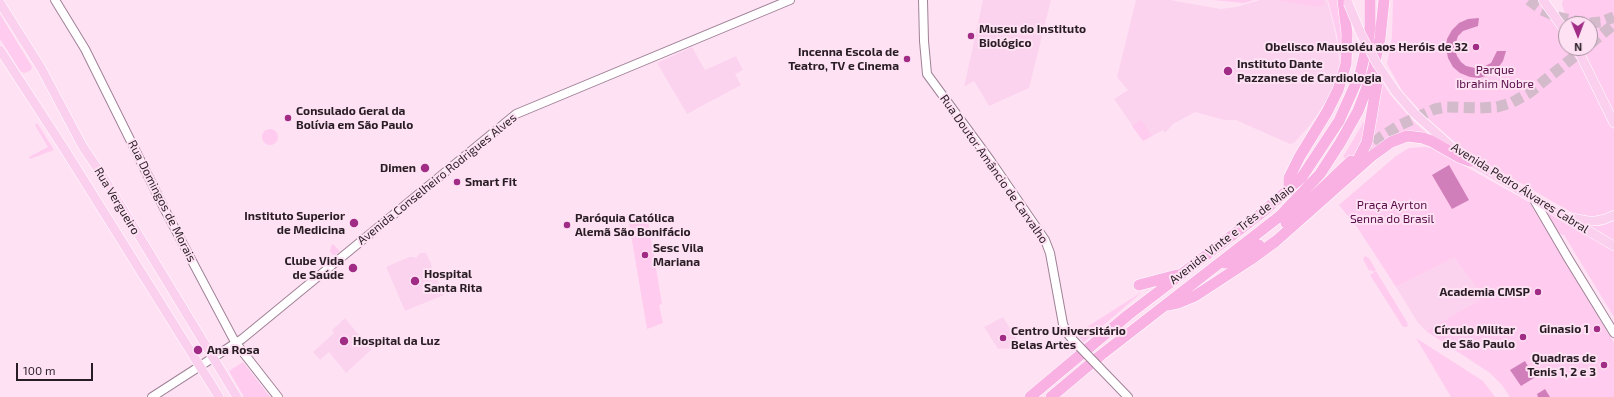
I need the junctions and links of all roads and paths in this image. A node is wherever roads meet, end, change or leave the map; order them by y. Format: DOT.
graph roads {
  1 [pos="55,0"];
  2 [pos="790,0"];
  3 [pos="923,0"];
  4 [pos="1370,0"];
  5 [pos="1384,0"];
  6 [pos="1543,0"];
  7 [pos="1346,1"];
  8 [pos="0,3"];
  9 [pos="1558,21"];
  10 [pos="1380,38"];
  11 [pos="0,50"];
  12 [pos="1581,56"];
  13 [pos="1614,123"];
  14 [pos="1351,161"];
  15 [pos="1470,161"];
  16 [pos="1342,184"];
  17 [pos="1289,190"];
  18 [pos="1533,197"];
  19 [pos="1614,215"];
  20 [pos="1565,216"];
  21 [pos="1614,246"];
  22 [pos="1219,264"];
  23 [pos="1181,274"];
  24 [pos="1139,285"];
  25 [pos="1165,306"];
  26 [pos="1614,333"];
  27 [pos="236,343"];
  28 [pos="213,358"];
  29 [pos="200,366"];
  30 [pos="152,397"];
  31 [pos="219,397"];
  32 [pos="237,397"];
  33 [pos="278,397"];
  34 [pos="1030,397"];
  35 [pos="1051,397"];
  36 [pos="1128,397"];
  1 -- 27 [label="street, Rua Domingos de Morais"];
  2 -- 27 [label="street, Avenida Conselheiro Rodrigues Alves"];
  3 -- 36 [label="street, Rua Doutor Amâncio de Carvalho, bridge"];
  4 -- 17 [label="highway, Avenida Vinte e Três de Maio"];
  5 -- 10 [label="highway, Avenida Vinte e Três de Maio"];
  6 -- 9 [label="main road"];
  7 -- 15 [label="main road, Avenida Pedro Álvares Cabral, bridge"];
  7 -- 17 [label="highway"];
  8 -- 28 [label="main road, Rua Vergueiro"];
  10 -- 16 [label="highway"];
  10 -- 22 [label="highway, Avenida Vinte e Três de Maio"];
  11 -- 29 [label="main road, Rua Vergueiro"];
  12 -- 13 [label="main road"];
  14 -- 22 [label="highway"];
  15 -- 16 [label="highway"];
  15 -- 18 [label="main road, Avenida Pedro Álvares Cabral"];
  16 -- 25 [label="highway"];
  17 -- 23 [label="highway, Avenida Vinte e Três de Maio"];
  18 -- 20 [label="main road, Avenida Pedro Álvares Cabral"];
  18 -- 26 [label="street"];
  19 -- 20 [label="main road"];
  20 -- 21 [label="main road, Avenida Pedro Álvares Cabral"];
  22 -- 25 [label="highway, Avenida Vinte e Três de Maio"];
  23 -- 24 [label="highway"];
  23 -- 34 [label="highway, Avenida Vinte e Três de Maio"];
  25 -- 35 [label="highway, Avenida Vinte e Três de Maio"];
  27 -- 28 [label="street, Avenida Conselheiro Rodrigues Alves"];
  27 -- 33 [label="street, Rua Domingos de Morais"];
  28 -- 29 [label="street, Avenida Conselheiro Rodrigues Alves"];
  28 -- 32 [label="main road, Rua Vergueiro"];
  29 -- 30 [label="street, Avenida Conselheiro Rodrigues Alves"];
  29 -- 31 [label="main road, Rua Vergueiro"];
}
